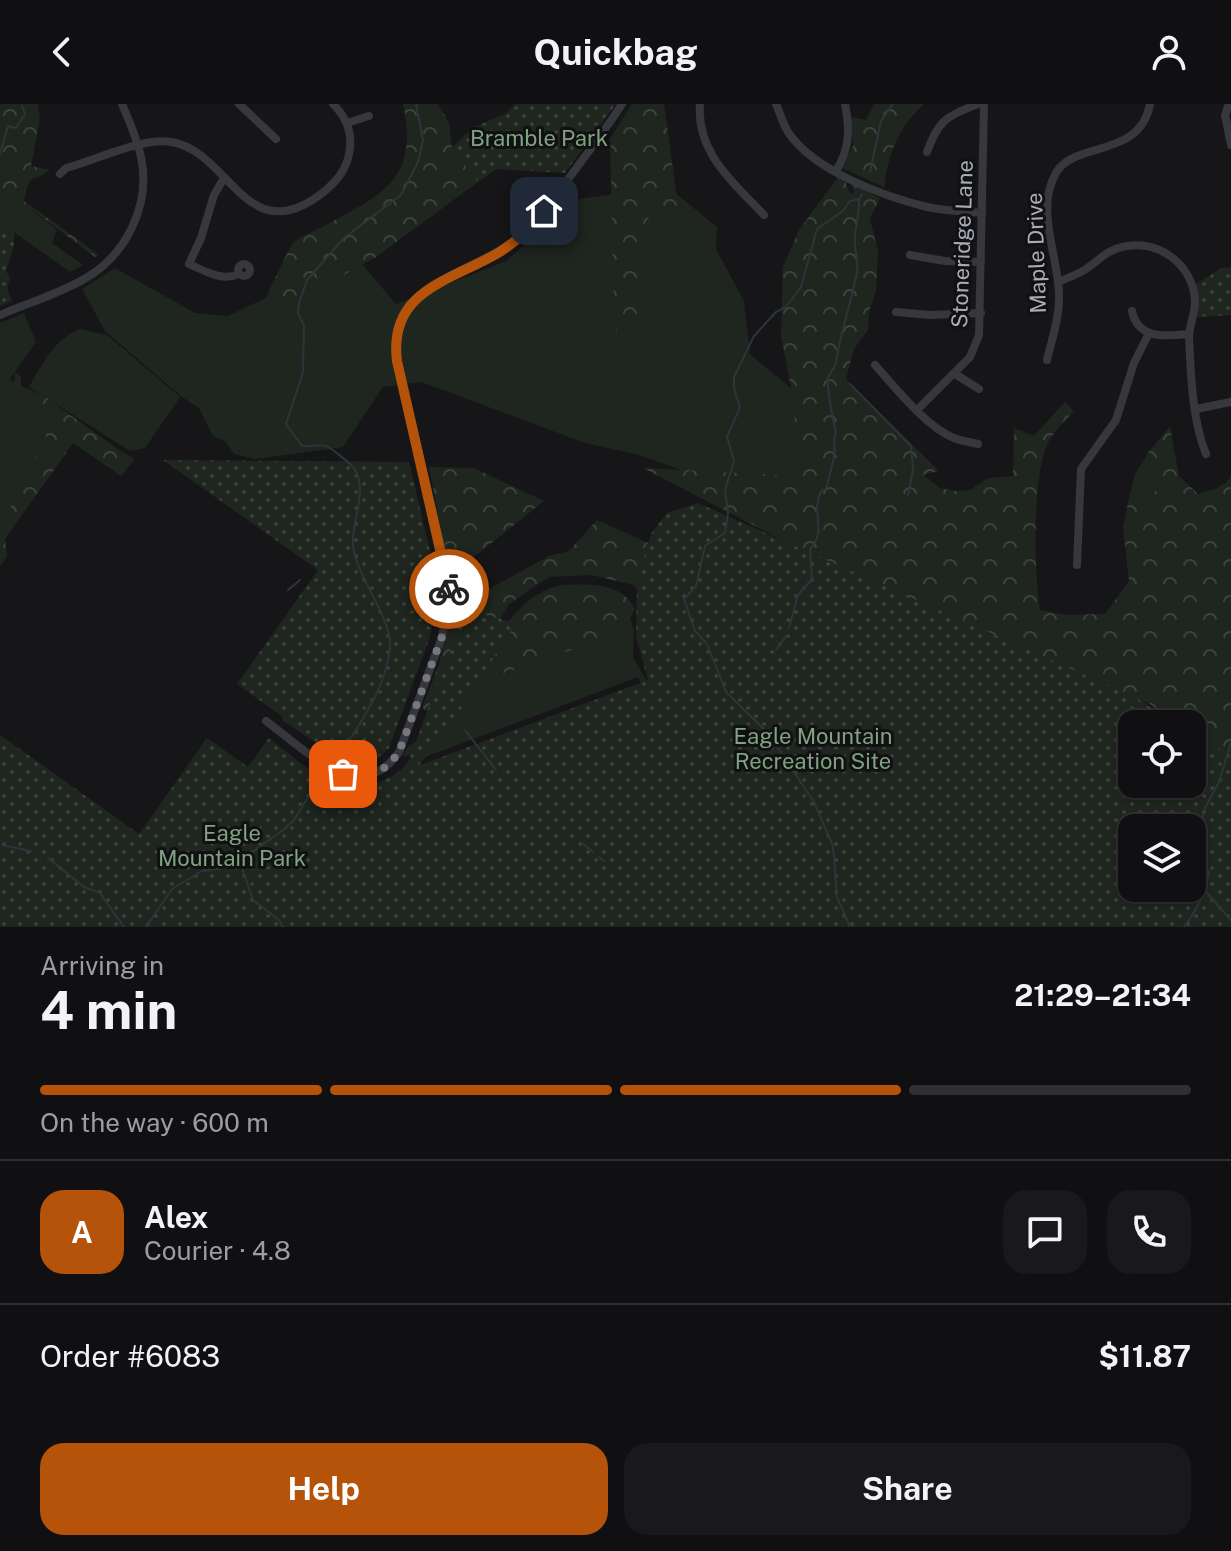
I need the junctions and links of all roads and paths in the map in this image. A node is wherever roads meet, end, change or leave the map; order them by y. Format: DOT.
graph roads {
  1 [pos="122,104"];
  2 [pos="239,104"];
  3 [pos="333,104"];
  4 [pos="622,104"];
  5 [pos="700,104"];
  6 [pos="776,104"];
  7 [pos="845,104"];
  8 [pos="981,104"];
  9 [pos="1150,104"];
  10 [pos="1229,104"];
  11 [pos="369,116"];
  12 [pos="347,123"];
  13 [pos="276,139"];
  14 [pos="1231,145"];
  15 [pos="138,146"];
  16 [pos="927,152"];
  17 [pos="836,171"];
  18 [pos="60,174"];
  19 [pos="224,178"];
  20 [pos="982,213"];
  21 [pos="764,215"];
  22 [pos="910,255"];
  23 [pos="981,262"];
  24 [pos="239,274"];
  25 [pos="1058,282"];
  26 [pos="1132,311"];
  27 [pos="896,312"];
  28 [pos="981,313"];
  29 [pos="0,315"];
  30 [pos="1149,333"];
  31 [pos="1189,334"];
  32 [pos="1047,360"];
  33 [pos="875,365"];
  34 [pos="955,374"];
  35 [pos="979,389"];
  36 [pos="1231,402"];
  37 [pos="1196,409"];
  38 [pos="917,410"];
  39 [pos="978,444"];
  40 [pos="1206,454"];
  41 [pos="1077,565"];
  42 [pos="266,721"];
  1 -- 15 [label="street"];
  2 -- 13 [label="street"];
  3 -- 12 [label="street"];
  4 -- 42 [label="street"];
  5 -- 21 [label="street"];
  6 -- 17 [label="street"];
  7 -- 17 [label="street"];
  8 -- 16 [label="street"];
  8 -- 20 [label="street, Stoneridge Lane"];
  9 -- 25 [label="street, Maple Drive"];
  10 -- 14 [label="street"];
  11 -- 12 [label="street"];
  12 -- 19 [label="street"];
  15 -- 18 [label="street"];
  15 -- 19 [label="street"];
  15 -- 29 [label="street"];
  17 -- 20 [label="street"];
  19 -- 24 [label="street"];
  20 -- 23 [label="street, Stoneridge Lane"];
  22 -- 23 [label="street"];
  23 -- 28 [label="street, Stoneridge Lane"];
  25 -- 31 [label="street"];
  25 -- 32 [label="street, Maple Drive"];
  26 -- 30 [label="street"];
  27 -- 28 [label="street"];
  28 -- 34 [label="street, Stoneridge Lane"];
  30 -- 31 [label="street"];
  30 -- 41 [label="street"];
  31 -- 37 [label="street"];
  33 -- 38 [label="street"];
  34 -- 35 [label="street"];
  34 -- 38 [label="street, Stoneridge Lane"];
  36 -- 37 [label="street"];
  37 -- 40 [label="street"];
  38 -- 39 [label="street"];
}
